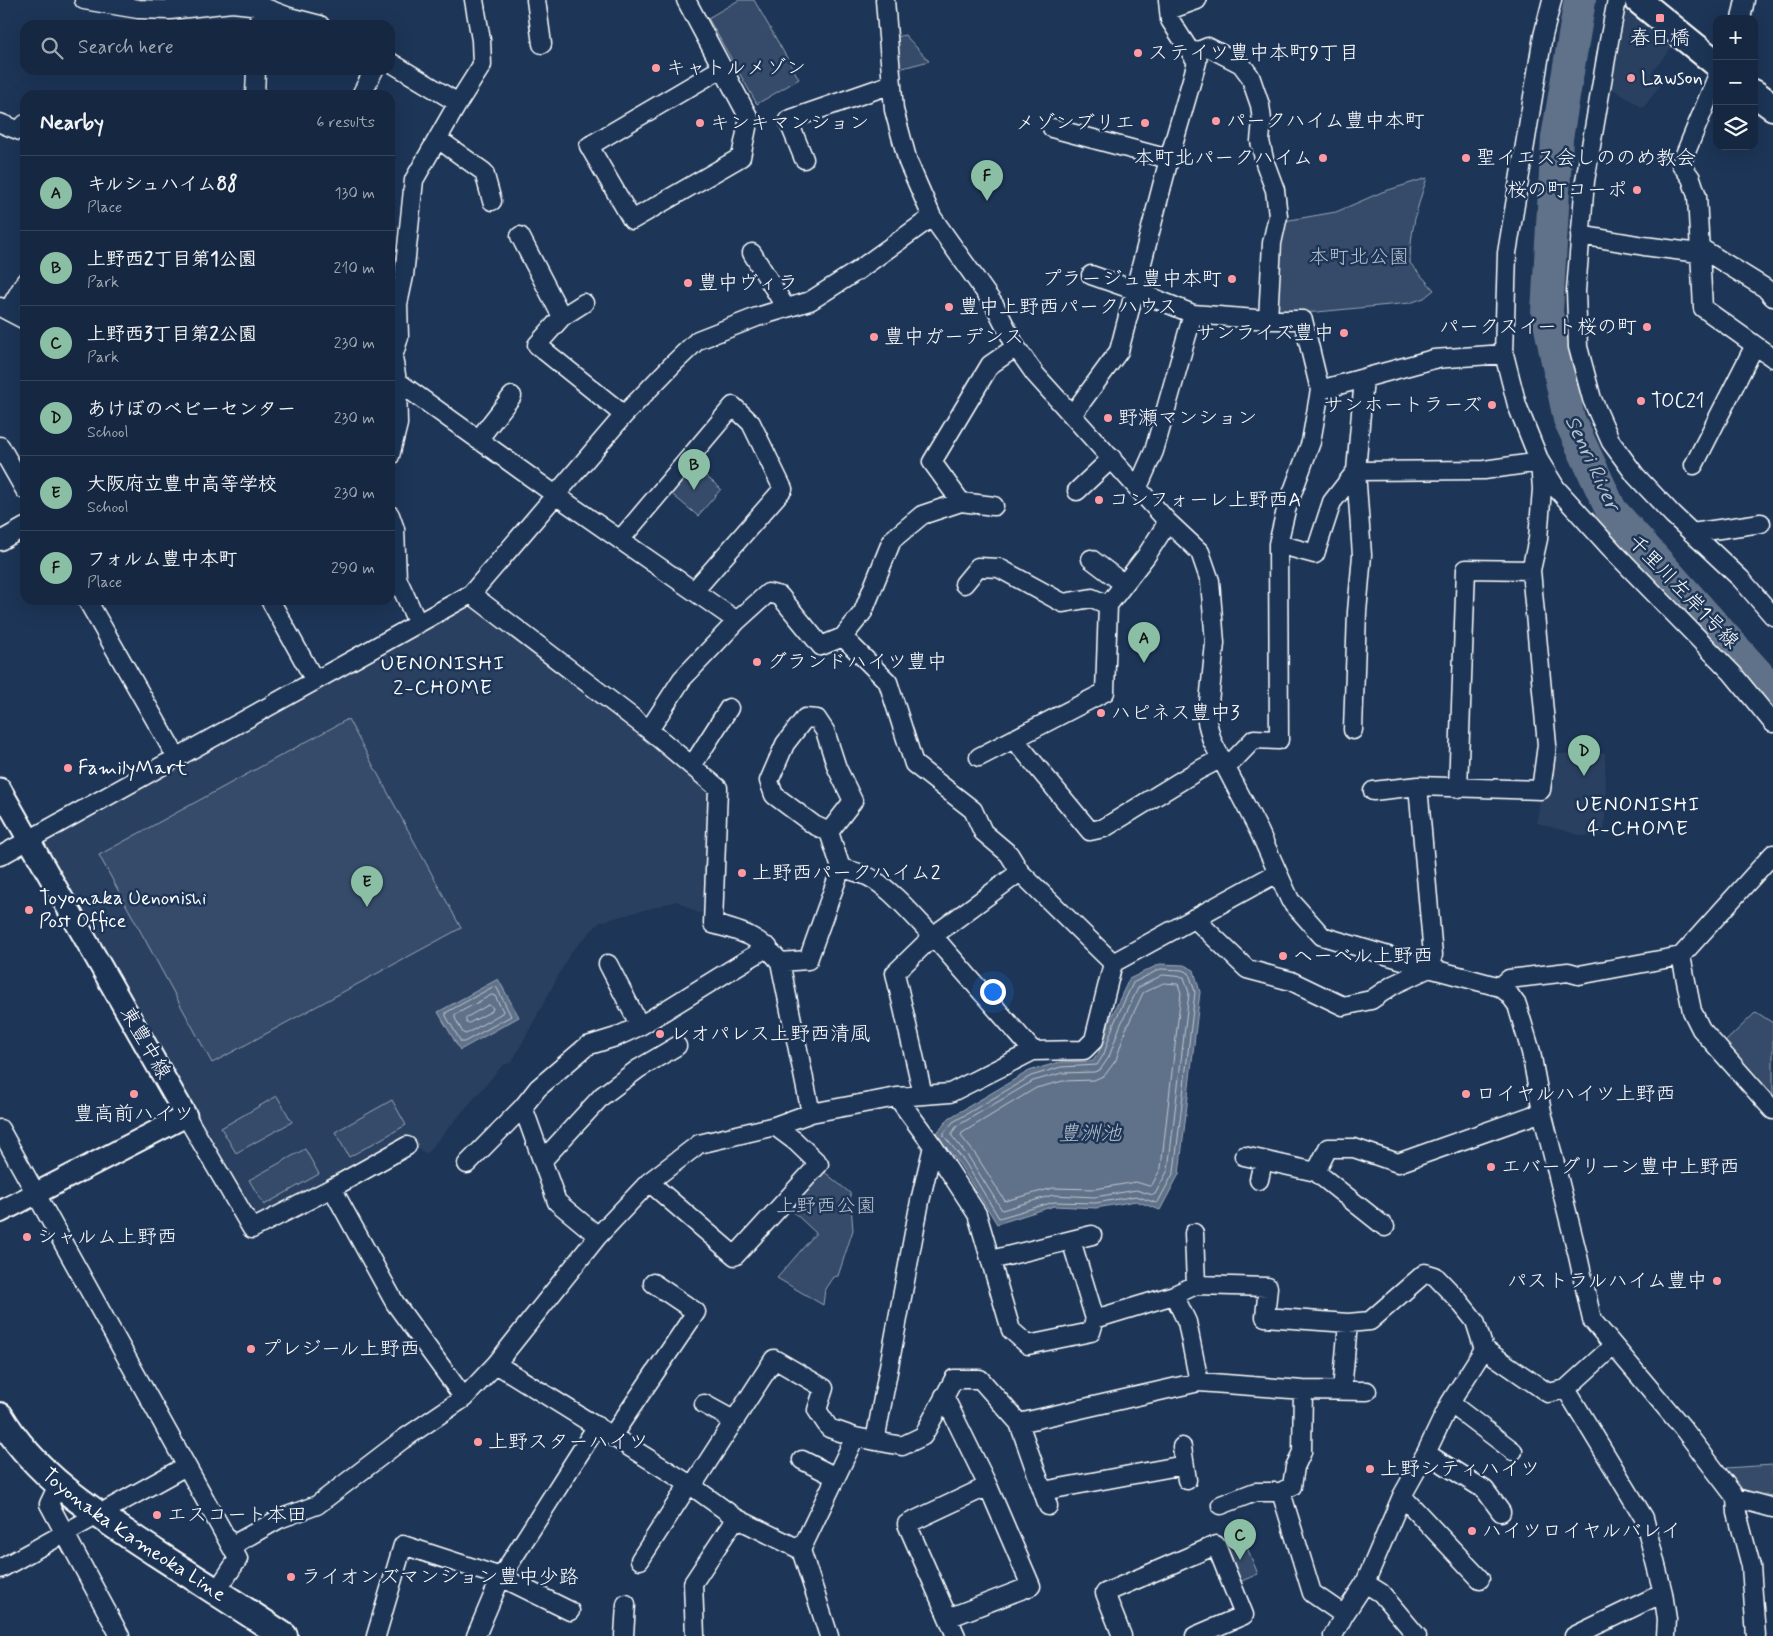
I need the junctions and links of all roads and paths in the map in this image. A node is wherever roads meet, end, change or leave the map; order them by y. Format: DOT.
graph roads {
  1 [pos="84,0"];
  2 [pos="474,0"];
  3 [pos="536,0"];
  4 [pos="686,0"];
  5 [pos="885,0"];
  6 [pos="1197,0"];
  7 [pos="1552,0"];
  8 [pos="1617,0"];
  9 [pos="1638,0"];
  10 [pos="1745,0"];
  11 [pos="260,3"];
  12 [pos="1168,5"];
  13 [pos="1742,15"];
  14 [pos="259,20"];
  15 [pos="301,20"];
  16 [pos="542,44"];
  17 [pos="1713,61"];
  18 [pos="1198,62"];
  19 [pos="395,65"];
  20 [pos="722,68"];
  21 [pos="256,75"];
  22 [pos="371,75"];
  23 [pos="892,84"];
  24 [pos="1713,87"];
  25 [pos="255,90"];
  26 [pos="364,90"];
  27 [pos="1758,96"];
  28 [pos="458,103"];
  29 [pos="1773,107"];
  30 [pos="0,123"];
  31 [pos="1052,128"];
  32 [pos="20,131"];
  33 [pos="438,139"];
  34 [pos="804,159"];
  35 [pos="1169,159"];
  36 [pos="492,201"];
  37 [pos="932,217"];
  38 [pos="1580,235"];
  39 [pos="520,236"];
  40 [pos="1699,250"];
  41 [pos="752,253"];
  42 [pos="1091,275"];
  43 [pos="20,288"];
  44 [pos="1134,290"];
  45 [pos="1773,296"];
  46 [pos="584,303"];
  47 [pos="786,308"];
  48 [pos="4,309"];
  49 [pos="1193,314"];
  50 [pos="20,317"];
  51 [pos="562,317"];
  52 [pos="1268,320"];
  53 [pos="1755,345"];
  54 [pos="1016,347"];
  55 [pos="395,348"];
  56 [pos="1504,354"];
  57 [pos="1773,358"];
  58 [pos="395,375"];
  59 [pos="1364,378"];
  60 [pos="396,381"];
  61 [pos="1320,390"];
  62 [pos="512,396"];
  63 [pos="624,415"];
  64 [pos="1072,415"];
  65 [pos="395,436"];
  66 [pos="478,440"];
  67 [pos="0,446"];
  68 [pos="1112,458"];
  69 [pos="1540,462"];
  70 [pos="1694,465"];
  71 [pos="1356,471"];
  72 [pos="20,481"];
  73 [pos="1138,487"];
  74 [pos="1077,491"];
  75 [pos="557,496"];
  76 [pos="961,502"];
  77 [pos="994,506"];
  78 [pos="1168,522"];
  79 [pos="1761,523"];
  80 [pos="395,529"];
  81 [pos="20,530"];
  82 [pos="1692,533"];
  83 [pos="620,540"];
  84 [pos="0,541"];
  85 [pos="1278,544"];
  86 [pos="1092,559"];
  87 [pos="1531,570"];
  88 [pos="964,584"];
  89 [pos="1124,584"];
  90 [pos="694,591"];
  91 [pos="471,594"];
  92 [pos="91,605"];
  93 [pos="273,605"];
  94 [pos="1108,605"];
  95 [pos="1773,616"];
  96 [pos="736,621"];
  97 [pos="418,624"];
  98 [pos="843,638"];
  99 [pos="315,681"];
  100 [pos="729,708"];
  101 [pos="1773,723"];
  102 [pos="649,730"];
  103 [pos="1353,730"];
  104 [pos="1014,739"];
  105 [pos="979,757"];
  106 [pos="177,758"];
  107 [pos="1224,762"];
  108 [pos="692,766"];
  109 [pos="1418,786"];
  110 [pos="1458,788"];
  111 [pos="0,789"];
  112 [pos="1372,791"];
  113 [pos="829,832"];
  114 [pos="29,840"];
  115 [pos="1773,854"];
  116 [pos="0,856"];
  117 [pos="841,868"];
  118 [pos="1020,872"];
  119 [pos="1277,874"];
  120 [pos="1194,918"];
  121 [pos="932,936"];
  122 [pos="768,948"];
  123 [pos="1681,956"];
  124 [pos="780,962"];
  125 [pos="1113,963"];
  126 [pos="608,964"];
  127 [pos="1429,968"];
  128 [pos="1500,987"];
  129 [pos="640,1026"];
  130 [pos="678,1046"];
  131 [pos="1033,1051"];
  132 [pos="922,1095"];
  133 [pos="897,1097"];
  134 [pos="523,1107"];
  135 [pos="1773,1110"];
  136 [pos="1542,1112"];
  137 [pos="811,1113"];
  138 [pos="186,1116"];
  139 [pos="775,1126"];
  140 [pos="0,1128"];
  141 [pos="407,1146"];
  142 [pos="934,1146"];
  143 [pos="1244,1156"];
  144 [pos="542,1161"];
  145 [pos="1263,1161"];
  146 [pos="467,1164"];
  147 [pos="1316,1172"];
  148 [pos="1259,1180"];
  149 [pos="649,1182"];
  150 [pos="332,1188"];
  151 [pos="36,1193"];
  152 [pos="0,1212"];
  153 [pos="1385,1228"];
  154 [pos="1194,1233"];
  155 [pos="1092,1235"];
  156 [pos="598,1236"];
  157 [pos="1072,1240"];
  158 [pos="991,1260"];
  159 [pos="653,1283"];
  160 [pos="1196,1285"];
  161 [pos="1174,1295"];
  162 [pos="1095,1319"];
  163 [pos="1348,1323"];
  164 [pos="1613,1346"];
  165 [pos="1484,1349"];
  166 [pos="496,1364"];
  167 [pos="1200,1382"];
  168 [pos="1566,1389"];
  169 [pos="1302,1390"];
  170 [pos="1342,1391"];
  171 [pos="1367,1391"];
  172 [pos="944,1396"];
  173 [pos="464,1398"];
  174 [pos="1450,1403"];
  175 [pos="704,1404"];
  176 [pos="0,1416"];
  177 [pos="734,1421"];
  178 [pos="1019,1423"];
  179 [pos="597,1426"];
  180 [pos="612,1436"];
  181 [pos="855,1437"];
  182 [pos="875,1441"];
  183 [pos="1182,1447"];
  184 [pos="1513,1451"];
  185 [pos="1426,1453"];
  186 [pos="802,1460"];
  187 [pos="186,1466"];
  188 [pos="836,1477"];
  189 [pos="689,1484"];
  190 [pos="58,1485"];
  191 [pos="988,1486"];
  192 [pos="1280,1492"];
  193 [pos="1402,1496"];
  194 [pos="1736,1498"];
  195 [pos="1222,1505"];
  196 [pos="1773,1508"];
  197 [pos="1501,1512"];
  198 [pos="98,1515"];
  199 [pos="736,1518"];
  200 [pos="64,1533"];
  201 [pos="231,1546"];
  202 [pos="801,1550"];
  203 [pos="640,1560"];
  204 [pos="0,1569"];
  205 [pos="500,1577"];
  206 [pos="1480,1579"];
  207 [pos="1365,1582"];
  208 [pos="216,1592"];
  209 [pos="1664,1593"];
  210 [pos="626,1604"];
  211 [pos="570,1611"];
  212 [pos="1344,1615"];
  213 [pos="948,1618"];
  214 [pos="283,1635"];
  215 [pos="120,1636"];
  216 [pos="376,1636"];
  217 [pos="476,1636"];
  218 [pos="624,1636"];
  219 [pos="695,1636"];
  220 [pos="829,1636"];
  221 [pos="956,1636"];
  222 [pos="1122,1636"];
  223 [pos="1195,1636"];
  224 [pos="1333,1636"];
  225 [pos="1417,1636"];
  226 [pos="1574,1636"];
  227 [pos="1666,1636"];
  228 [pos="1756,1636"];
  1 -- 11 [label="street"];
  2 -- 28 [label="street"];
  3 -- 16 [label="street"];
  4 -- 20 [label="street"];
  5 -- 23 [label="street"];
  6 -- 12 [label="street"];
  7 -- 56 [label="street, 千里川左岸1号線"];
  8 -- 38 [label="street"];
  9 -- 17 [label="main road"];
  10 -- 13 [label="street"];
  11 -- 14 [label="street"];
  11 -- 15 [label="street"];
  12 -- 18 [label="street"];
  18 -- 35 [label="street"];
  18 -- 52 [label="street"];
  19 -- 28 [label="street"];
  20 -- 20 [label="street"];
  21 -- 25 [label="street"];
  22 -- 26 [label="street"];
  23 -- 34 [label="street"];
  23 -- 37 [label="street"];
  24 -- 40 [label="street"];
  27 -- 29 [label="main road"];
  28 -- 33 [label="street"];
  30 -- 32 [label="street"];
  31 -- 35 [label="street"];
  33 -- 36 [label="street"];
  33 -- 55 [label="street"];
  35 -- 44 [label="street"];
  37 -- 47 [label="street"];
  37 -- 54 [label="street"];
  38 -- 40 [label="street"];
  38 -- 82 [label="street"];
  39 -- 51 [label="street"];
  40 -- 45 [label="street"];
  40 -- 53 [label="street"];
  41 -- 47 [label="street"];
  42 -- 44 [label="street"];
  43 -- 48 [label="street"];
  44 -- 49 [label="street"];
  44 -- 64 [label="street"];
  46 -- 51 [label="street"];
  47 -- 63 [label="street"];
  48 -- 50 [label="street"];
  49 -- 52 [label="street"];
  49 -- 73 [label="street"];
  51 -- 63 [label="street"];
  52 -- 61 [label="street"];
  53 -- 57 [label="street"];
  53 -- 70 [label="street"];
  54 -- 64 [label="street"];
  54 -- 76 [label="street"];
  56 -- 59 [label="street"];
  56 -- 69 [label="street, 千里川左岸1号線"];
  58 -- 60 [label="street"];
  59 -- 61 [label="street"];
  59 -- 71 [label="street"];
  60 -- 65 [label="street"];
  60 -- 66 [label="street"];
  61 -- 85 [label="street"];
  62 -- 66 [label="street"];
  63 -- 75 [label="street"];
  64 -- 68 [label="street"];
  66 -- 75 [label="street"];
  67 -- 72 [label="street"];
  68 -- 73 [label="street"];
  68 -- 74 [label="street"];
  69 -- 71 [label="street"];
  69 -- 87 [label="street"];
  69 -- 101 [label="street, 千里川左岸1号線"];
  71 -- 85 [label="street"];
  71 -- 103 [label="street"];
  73 -- 78 [label="street"];
  75 -- 83 [label="street"];
  75 -- 91 [label="street"];
  76 -- 77 [label="street"];
  76 -- 98 [label="street"];
  78 -- 89 [label="street"];
  78 -- 107 [label="street"];
  79 -- 82 [label="street"];
  80 -- 97 [label="street"];
  81 -- 84 [label="street"];
  82 -- 95 [label="street"];
  83 -- 90 [label="street"];
  83 -- 90 [label="street"];
  85 -- 107 [label="street"];
  86 -- 89 [label="street"];
  87 -- 110 [label="street"];
  87 -- 110 [label="street"];
  88 -- 94 [label="street"];
  89 -- 94 [label="street"];
  90 -- 96 [label="street"];
  91 -- 97 [label="street"];
  91 -- 102 [label="street"];
  92 -- 106 [label="street"];
  93 -- 99 [label="street"];
  94 -- 104 [label="street"];
  96 -- 98 [label="street"];
  96 -- 102 [label="street"];
  97 -- 99 [label="street"];
  98 -- 118 [label="street"];
  99 -- 106 [label="street"];
  100 -- 108 [label="street"];
  102 -- 108 [label="street"];
  104 -- 105 [label="street"];
  104 -- 107 [label="street"];
  106 -- 114 [label="street"];
  107 -- 119 [label="street"];
  108 -- 122 [label="street"];
  109 -- 110 [label="street"];
  109 -- 112 [label="street"];
  109 -- 127 [label="street"];
  111 -- 114 [label="street, 東豊中線"];
  113 -- 113 [label="street"];
  113 -- 117 [label="street"];
  114 -- 116 [label="street"];
  114 -- 138 [label="street, 東豊中線"];
  115 -- 123 [label="street"];
  117 -- 121 [label="street"];
  117 -- 124 [label="street"];
  118 -- 121 [label="street"];
  118 -- 125 [label="street"];
  119 -- 120 [label="street"];
  119 -- 127 [label="street"];
  120 -- 125 [label="street"];
  120 -- 127 [label="street"];
  121 -- 131 [label="street"];
  121 -- 132 [label="street"];
  122 -- 124 [label="street"];
  122 -- 129 [label="street"];
  123 -- 128 [label="street"];
  123 -- 135 [label="street"];
  124 -- 137 [label="street"];
  125 -- 131 [label="street"];
  126 -- 129 [label="street"];
  127 -- 128 [label="street"];
  128 -- 136 [label="street"];
  129 -- 134 [label="street"];
  130 -- 144 [label="street"];
  131 -- 132 [label="street"];
  132 -- 133 [label="street"];
  133 -- 137 [label="street"];
  133 -- 142 [label="street"];
  134 -- 144 [label="street"];
  134 -- 146 [label="street"];
  136 -- 147 [label="street"];
  136 -- 164 [label="street"];
  137 -- 139 [label="street"];
  138 -- 150 [label="street"];
  138 -- 151 [label="street"];
  139 -- 149 [label="street"];
  139 -- 149 [label="street"];
  140 -- 151 [label="street"];
  141 -- 150 [label="street"];
  142 -- 158 [label="street"];
  142 -- 182 [label="street"];
  143 -- 145 [label="street"];
  144 -- 156 [label="street"];
  145 -- 147 [label="street"];
  145 -- 148 [label="street"];
  147 -- 153 [label="street"];
  149 -- 156 [label="street"];
  150 -- 173 [label="street"];
  151 -- 152 [label="street"];
  151 -- 187 [label="street"];
  154 -- 160 [label="street"];
  155 -- 157 [label="street"];
  156 -- 166 [label="street"];
  157 -- 158 [label="street"];
  157 -- 162 [label="street"];
  158 -- 162 [label="street"];
  159 -- 180 [label="street"];
  160 -- 161 [label="street"];
  160 -- 163 [label="street"];
  161 -- 162 [label="street"];
  161 -- 167 [label="street"];
  163 -- 165 [label="street"];
  163 -- 170 [label="street"];
  164 -- 168 [label="street"];
  164 -- 194 [label="street"];
  165 -- 168 [label="street"];
  165 -- 174 [label="street"];
  166 -- 173 [label="street"];
  166 -- 179 [label="street"];
  167 -- 169 [label="street"];
  167 -- 178 [label="street"];
  168 -- 209 [label="street"];
  169 -- 170 [label="street"];
  169 -- 192 [label="street"];
  170 -- 171 [label="street"];
  172 -- 178 [label="street"];
  172 -- 182 [label="street"];
  172 -- 191 [label="street"];
  173 -- 201 [label="street"];
  174 -- 184 [label="street"];
  174 -- 185 [label="street"];
  175 -- 177 [label="street"];
  176 -- 190 [label="main road, Toyonaka Kameoka Line"];
  177 -- 181 [label="street"];
  177 -- 189 [label="street"];
  178 -- 183 [label="street"];
  179 -- 180 [label="street"];
  179 -- 205 [label="street"];
  180 -- 189 [label="street"];
  181 -- 182 [label="street"];
  181 -- 188 [label="street"];
  185 -- 193 [label="street"];
  185 -- 197 [label="street"];
  186 -- 188 [label="street"];
  187 -- 198 [label="street"];
  187 -- 201 [label="street"];
  188 -- 202 [label="street"];
  189 -- 199 [label="street"];
  189 -- 203 [label="street"];
  190 -- 198 [label="main road, Toyonaka Kameoka Line"];
  190 -- 200 [label="street"];
  191 -- 213 [label="street"];
  191 -- 213 [label="street"];
  192 -- 195 [label="street"];
  192 -- 212 [label="street"];
  193 -- 206 [label="street"];
  193 -- 207 [label="street"];
  194 -- 196 [label="street"];
  194 -- 228 [label="street"];
  198 -- 200 [label="street"];
  198 -- 208 [label="main road, Toyonaka Kameoka Line"];
  199 -- 202 [label="street"];
  199 -- 219 [label="street"];
  200 -- 204 [label="street"];
  200 -- 215 [label="street"];
  201 -- 208 [label="street"];
  202 -- 220 [label="street"];
  205 -- 211 [label="street"];
  205 -- 216 [label="street"];
  205 -- 217 [label="street"];
  207 -- 212 [label="street"];
  207 -- 225 [label="street"];
  208 -- 214 [label="main road, Toyonaka Kameoka Line"];
  209 -- 226 [label="street"];
  209 -- 227 [label="street"];
  210 -- 218 [label="street"];
  212 -- 224 [label="street"];
  213 -- 221 [label="street"];
  222 -- 223 [label="street"];
}
